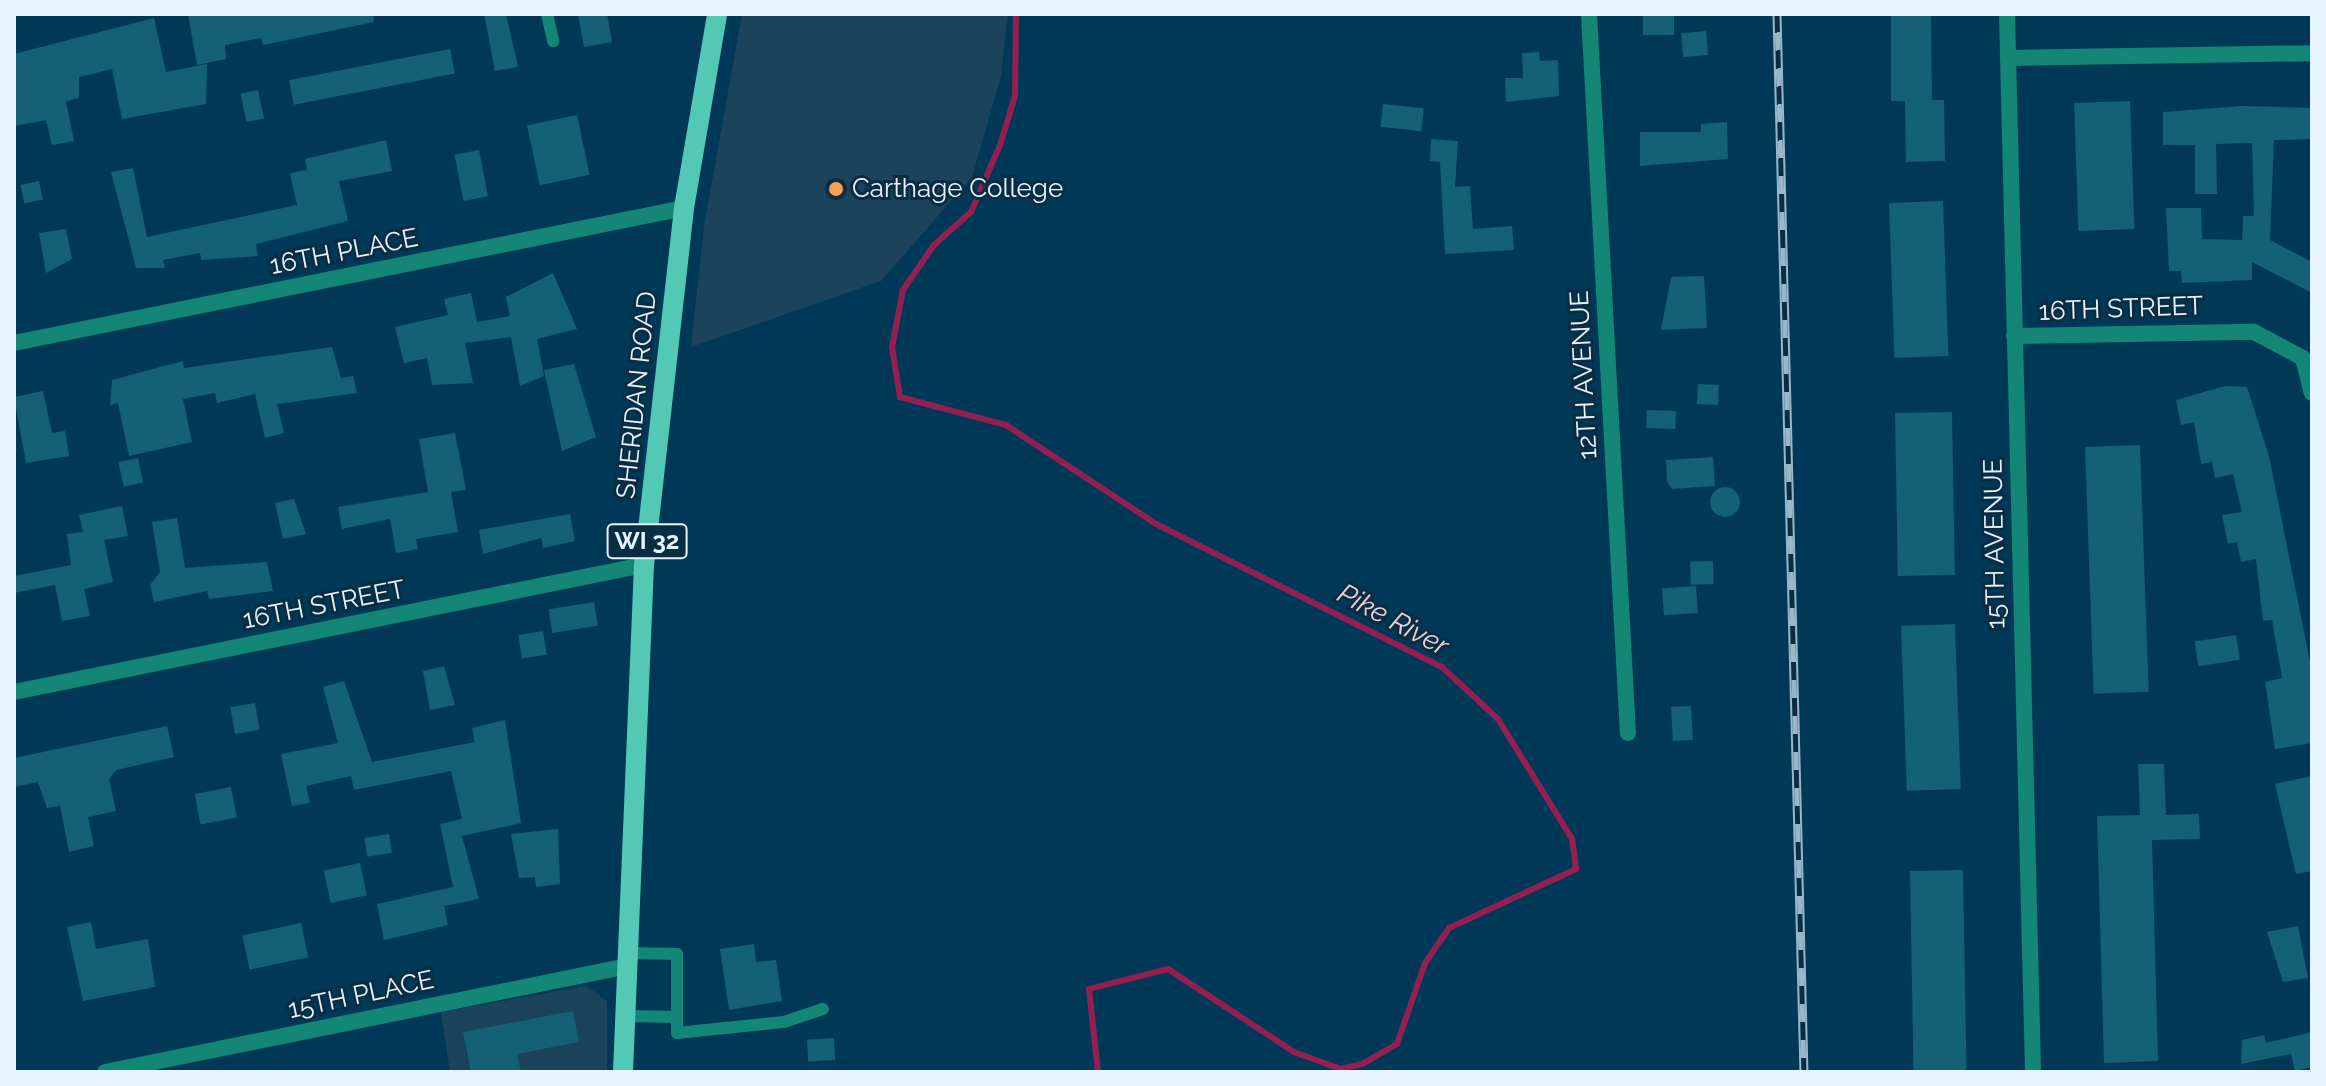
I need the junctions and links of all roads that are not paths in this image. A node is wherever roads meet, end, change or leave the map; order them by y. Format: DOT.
graph roads {
  1 [pos="547,14"];
  2 [pos="717,14"];
  3 [pos="1589,14"];
  4 [pos="2007,14"];
  5 [pos="553,41"];
  6 [pos="2312,53"];
  7 [pos="2008,58"];
  8 [pos="684,208"];
  9 [pos="2014,336"];
  10 [pos="14,343"];
  11 [pos="2312,393"];
  12 [pos="644,565"];
  13 [pos="14,692"];
  14 [pos="1628,733"];
  15 [pos="628,959"];
  16 [pos="823,1009"];
  17 [pos="626,1016"];
  18 [pos="677,1017"];
  19 [pos="105,1072"];
  20 [pos="623,1072"];
  21 [pos="2033,1072"];
  1 -- 5 [label="lane"];
  2 -- 8 [label="main road, SHERIDAN ROAD / WI 32"];
  3 -- 14 [label="street, 12TH AVENUE"];
  4 -- 7 [label="street, 15TH AVENUE"];
  6 -- 7 [label="street"];
  7 -- 9 [label="street, 15TH AVENUE"];
  8 -- 10 [label="street, 16TH PLACE"];
  8 -- 12 [label="main road, SHERIDAN ROAD / WI 32"];
  9 -- 11 [label="street, 16TH STREET"];
  9 -- 21 [label="street, 15TH AVENUE"];
  12 -- 13 [label="street, 16TH STREET"];
  12 -- 15 [label="main road, SHERIDAN ROAD / WI 32"];
  15 -- 17 [label="main road, SHERIDAN ROAD / WI 32"];
  15 -- 18 [label="lane"];
  15 -- 19 [label="street, 15TH PLACE"];
  16 -- 18 [label="lane"];
  17 -- 18 [label="lane"];
  17 -- 20 [label="main road, SHERIDAN ROAD / WI 32"];
}
